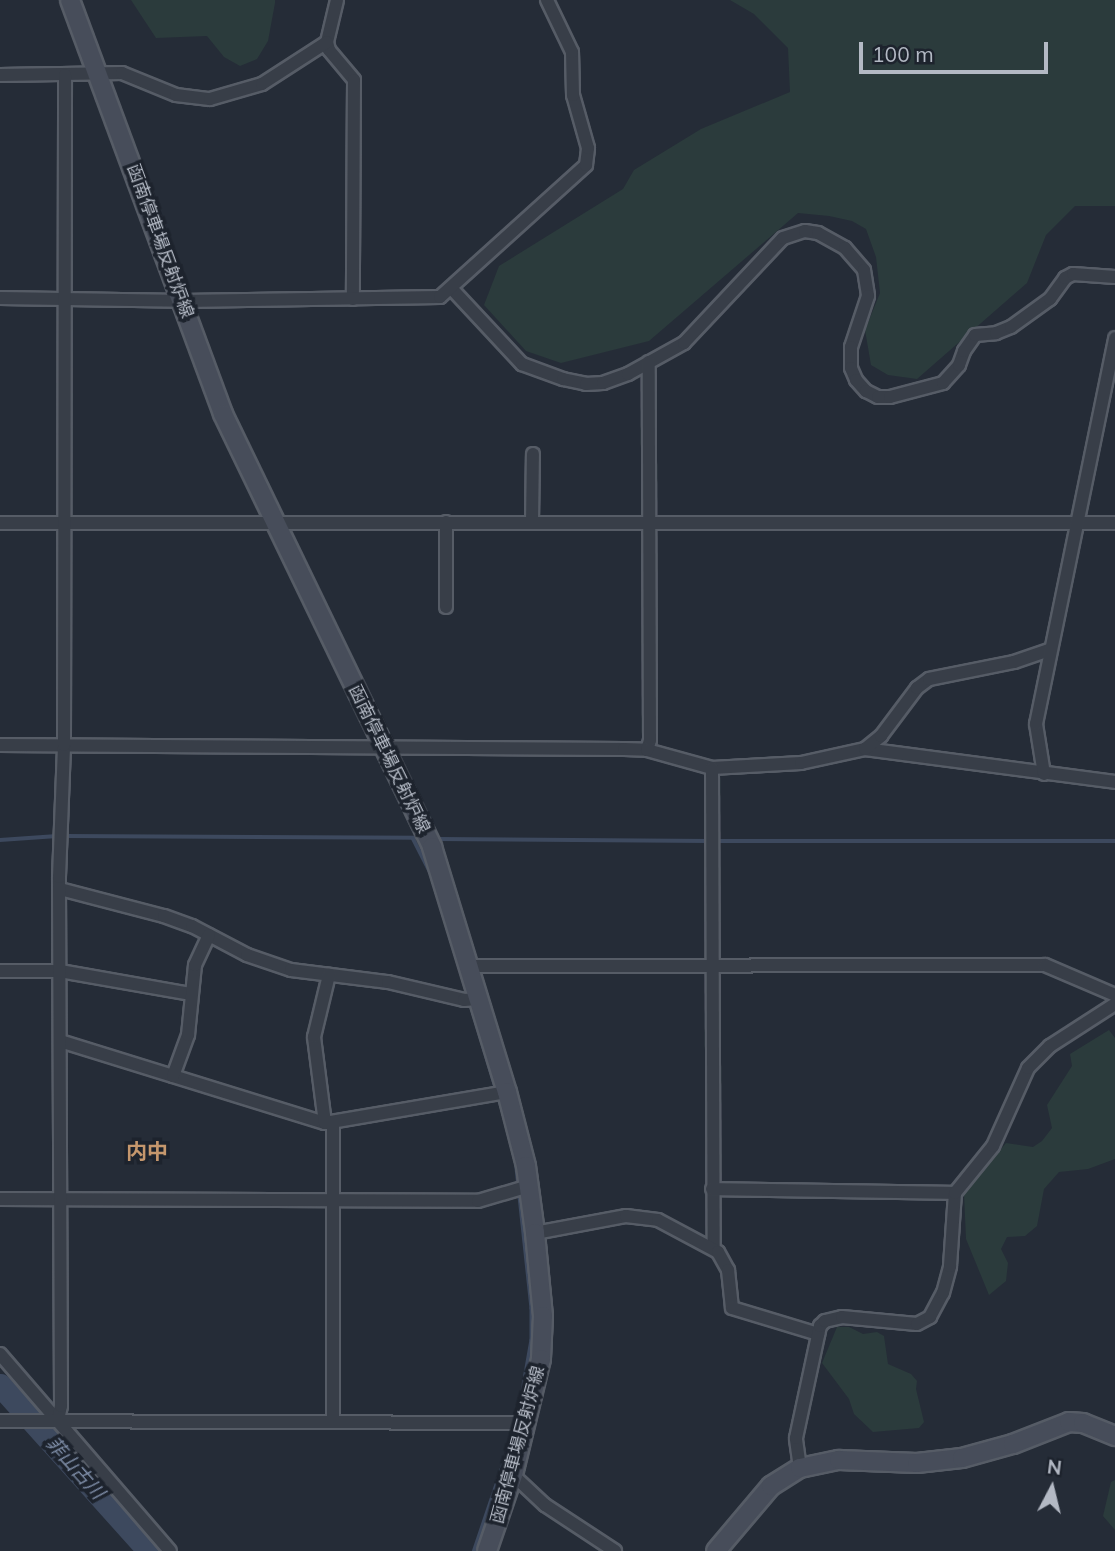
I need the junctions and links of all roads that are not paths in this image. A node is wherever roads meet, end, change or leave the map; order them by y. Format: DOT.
graph roads {
  1 [pos="70,0"];
  2 [pos="337,0"];
  3 [pos="547,0"];
  4 [pos="327,42"];
  5 [pos="95,69"];
  6 [pos="0,75"];
  7 [pos="65,75"];
  8 [pos="1115,277"];
  9 [pos="452,289"];
  10 [pos="0,298"];
  11 [pos="63,298"];
  12 [pos="353,299"];
  13 [pos="183,301"];
  14 [pos="1115,338"];
  15 [pos="649,362"];
  16 [pos="533,454"];
  17 [pos="446,522"];
  18 [pos="532,522"];
  19 [pos="649,522"];
  20 [pos="1078,522"];
  21 [pos="0,523"];
  22 [pos="274,523"];
  23 [pos="1115,523"];
  24 [pos="62,524"];
  25 [pos="446,607"];
  26 [pos="1049,650"];
  27 [pos="0,745"];
  28 [pos="64,745"];
  29 [pos="383,747"];
  30 [pos="865,749"];
  31 [pos="647,750"];
  32 [pos="712,768"];
  33 [pos="1044,774"];
  34 [pos="1115,782"];
  35 [pos="60,889"];
  36 [pos="209,935"];
  37 [pos="470,966"];
  38 [pos="712,966"];
  39 [pos="0,971"];
  40 [pos="60,971"];
  41 [pos="329,975"];
  42 [pos="190,994"];
  43 [pos="1115,995"];
  44 [pos="473,1000"];
  45 [pos="1115,1004"];
  46 [pos="60,1041"];
  47 [pos="173,1076"];
  48 [pos="507,1092"];
  49 [pos="329,1123"];
  50 [pos="523,1188"];
  51 [pos="712,1189"];
  52 [pos="955,1193"];
  53 [pos="0,1199"];
  54 [pos="61,1200"];
  55 [pos="333,1200"];
  56 [pos="535,1233"];
  57 [pos="714,1248"];
  58 [pos="818,1334"];
  59 [pos="0,1354"];
  60 [pos="52,1420"];
  61 [pos="333,1420"];
  62 [pos="0,1421"];
  63 [pos="525,1423"];
  64 [pos="1115,1436"];
  65 [pos="800,1468"];
  66 [pos="513,1475"];
  67 [pos="170,1551"];
  68 [pos="487,1551"];
  69 [pos="615,1551"];
  70 [pos="716,1551"];
  1 -- 5 [label="main road, 函南停車場反射炉線"];
  2 -- 4 [label="street"];
  3 -- 9 [label="street"];
  4 -- 5 [label="street"];
  4 -- 12 [label="street"];
  5 -- 7 [label="street"];
  5 -- 13 [label="main road, 函南停車場反射炉線"];
  6 -- 7 [label="street"];
  7 -- 11 [label="street"];
  8 -- 15 [label="street"];
  9 -- 12 [label="street"];
  9 -- 15 [label="street"];
  10 -- 11 [label="street"];
  11 -- 13 [label="street"];
  11 -- 24 [label="street"];
  12 -- 13 [label="street"];
  13 -- 22 [label="main road, 函南停車場反射炉線"];
  14 -- 20 [label="street"];
  15 -- 19 [label="street"];
  16 -- 18 [label="street"];
  17 -- 18 [label="street"];
  17 -- 22 [label="street"];
  17 -- 25 [label="street"];
  18 -- 19 [label="street"];
  19 -- 20 [label="street"];
  19 -- 31 [label="street"];
  20 -- 23 [label="street"];
  20 -- 26 [label="street"];
  21 -- 24 [label="street"];
  22 -- 24 [label="street"];
  22 -- 29 [label="main road, 函南停車場反射炉線"];
  24 -- 28 [label="street"];
  26 -- 30 [label="street"];
  26 -- 33 [label="street"];
  27 -- 28 [label="street"];
  28 -- 29 [label="street"];
  28 -- 35 [label="street"];
  29 -- 31 [label="street"];
  29 -- 37 [label="main road, 函南停車場反射炉線"];
  30 -- 32 [label="street"];
  30 -- 33 [label="street"];
  31 -- 32 [label="street"];
  32 -- 38 [label="street"];
  33 -- 34 [label="street"];
  35 -- 36 [label="street"];
  35 -- 40 [label="street"];
  36 -- 41 [label="street"];
  36 -- 42 [label="street"];
  37 -- 38 [label="street"];
  37 -- 44 [label="main road, 函南停車場反射炉線"];
  38 -- 43 [label="street"];
  38 -- 51 [label="street"];
  39 -- 40 [label="street"];
  40 -- 42 [label="street"];
  40 -- 46 [label="street"];
  41 -- 44 [label="street"];
  41 -- 49 [label="street"];
  42 -- 47 [label="street"];
  44 -- 48 [label="main road, 函南停車場反射炉線"];
  45 -- 52 [label="street"];
  46 -- 47 [label="street"];
  46 -- 54 [label="street"];
  47 -- 49 [label="street"];
  48 -- 49 [label="street"];
  48 -- 50 [label="main road, 函南停車場反射炉線"];
  49 -- 55 [label="street"];
  50 -- 55 [label="street"];
  50 -- 56 [label="main road, 函南停車場反射炉線"];
  51 -- 52 [label="street"];
  51 -- 57 [label="street"];
  52 -- 58 [label="street"];
  53 -- 54 [label="street"];
  54 -- 55 [label="street"];
  54 -- 60 [label="street"];
  55 -- 61 [label="street"];
  56 -- 57 [label="street"];
  56 -- 63 [label="main road, 函南停車場反射炉線"];
  57 -- 58 [label="street"];
  58 -- 65 [label="street"];
  59 -- 60 [label="street"];
  60 -- 61 [label="street"];
  60 -- 62 [label="street"];
  60 -- 67 [label="street"];
  61 -- 63 [label="street"];
  63 -- 66 [label="main road, 函南停車場反射炉線"];
  64 -- 65 [label="main road"];
  65 -- 70 [label="main road"];
  66 -- 68 [label="main road, 函南停車場反射炉線"];
  66 -- 69 [label="street"];
}
